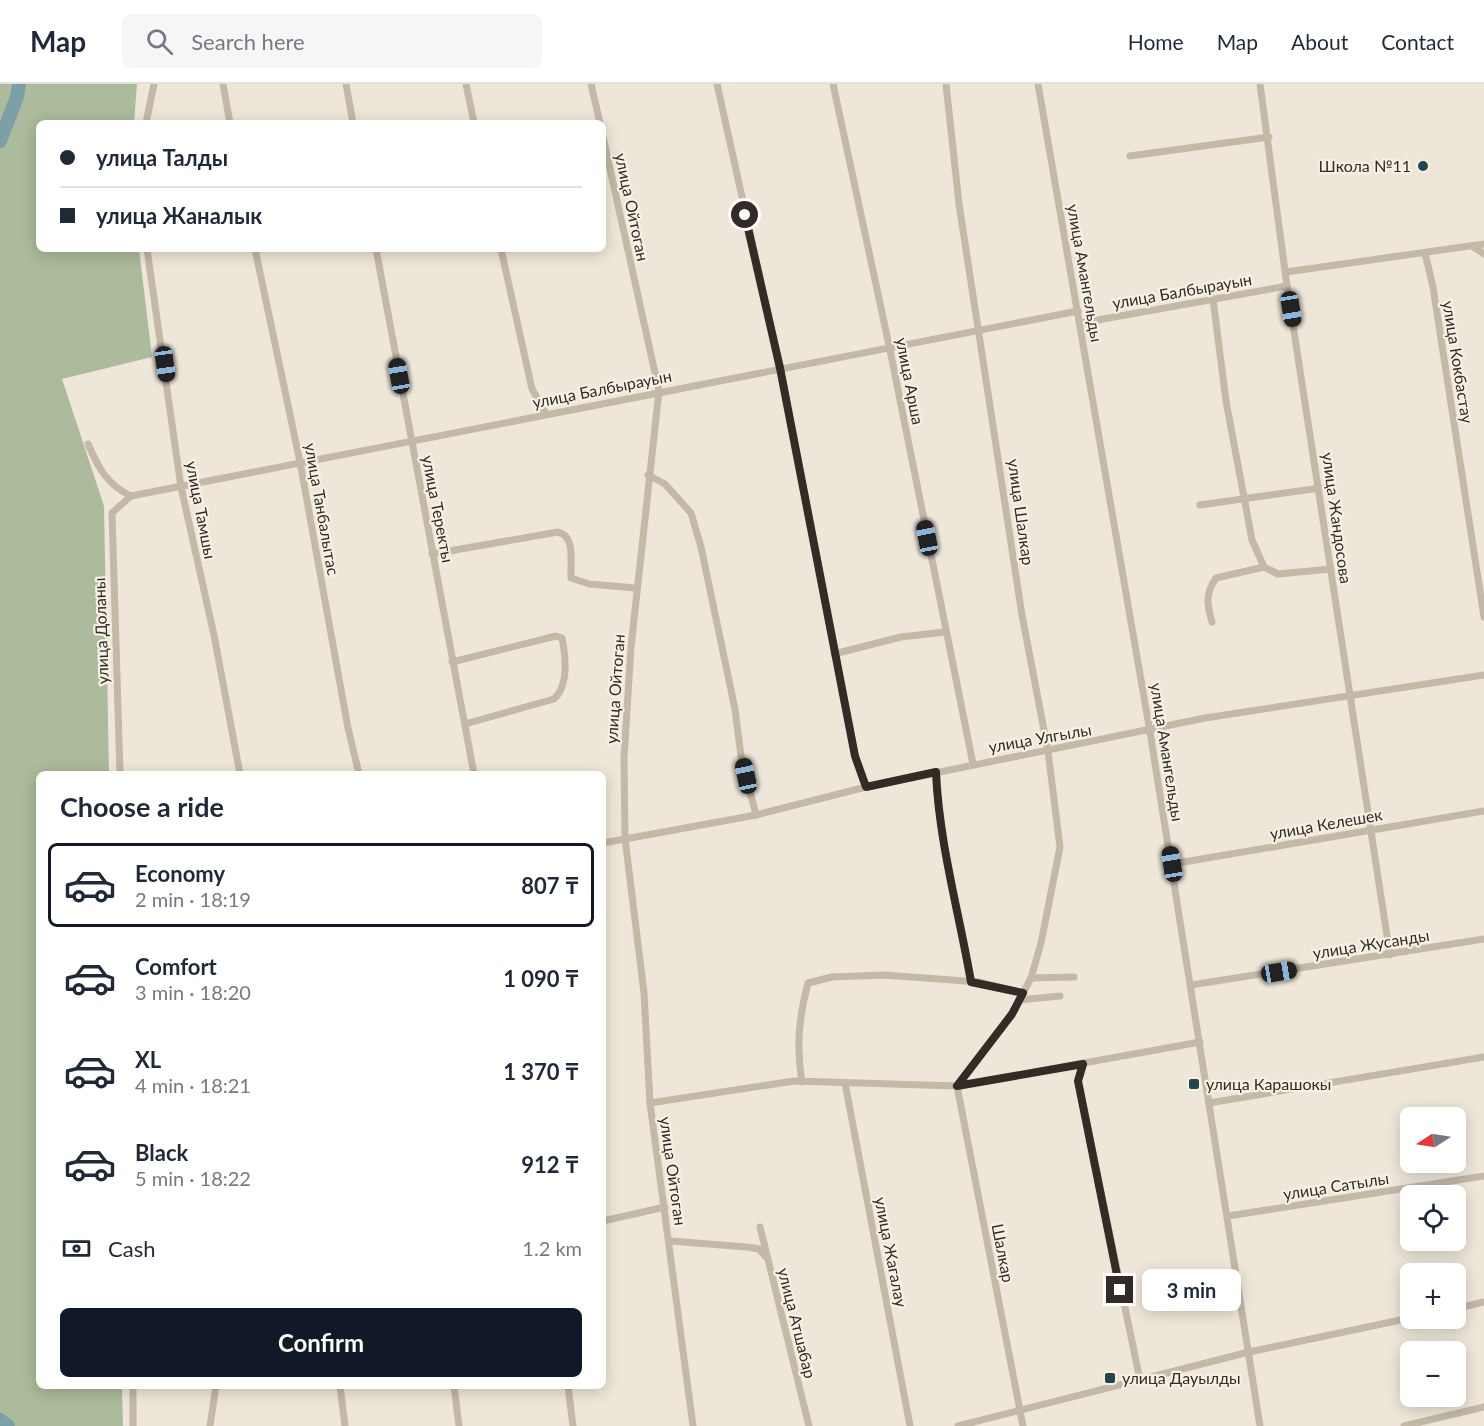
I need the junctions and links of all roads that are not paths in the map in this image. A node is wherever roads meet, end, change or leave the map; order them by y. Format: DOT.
graph roads {
  1 [pos="154,84"];
  2 [pos="223,84"];
  3 [pos="346,84"];
  4 [pos="466,84"];
  5 [pos="591,84"];
  6 [pos="717,84"];
  7 [pos="833,84"];
  8 [pos="946,84"];
  9 [pos="1038,84"];
  10 [pos="1260,84"];
  11 [pos="147,120"];
  12 [pos="230,120"];
  13 [pos="352,120"];
  14 [pos="473,120"];
  15 [pos="599,120"];
  16 [pos="1269,137"];
  17 [pos="606,151"];
  18 [pos="1130,156"];
  19 [pos="1484,244"];
  20 [pos="1472,246"];
  21 [pos="147,252"];
  22 [pos="256,252"];
  23 [pos="377,252"];
  24 [pos="502,252"];
  25 [pos="1425,253"];
  26 [pos="1484,254"];
  27 [pos="1286,272"];
  28 [pos="1287,286"];
  29 [pos="1213,299"];
  30 [pos="1078,311"];
  31 [pos="1081,323"];
  32 [pos="981,332"];
  33 [pos="890,350"];
  34 [pos="780,368"];
  35 [pos="659,392"];
  36 [pos="546,414"];
  37 [pos="411,440"];
  38 [pos="88,444"];
  39 [pos="300,462"];
  40 [pos="648,475"];
  41 [pos="181,487"];
  42 [pos="1320,488"];
  43 [pos="131,496"];
  44 [pos="1245,500"];
  45 [pos="1200,505"];
  46 [pos="432,554"];
  47 [pos="1264,567"];
  48 [pos="1331,569"];
  49 [pos="636,588"];
  50 [pos="1484,617"];
  51 [pos="1212,622"];
  52 [pos="945,632"];
  53 [pos="834,654"];
  54 [pos="452,662"];
  55 [pos="1484,675"];
  56 [pos="1349,694"];
  57 [pos="465,724"];
  58 [pos="1150,732"];
  59 [pos="1048,751"];
  60 [pos="973,764"];
  61 [pos="120,771"];
  62 [pos="239,771"];
  63 [pos="358,771"];
  64 [pos="473,771"];
  65 [pos="936,772"];
  66 [pos="866,787"];
  67 [pos="1484,811"];
  68 [pos="756,815"];
  69 [pos="1370,831"];
  70 [pos="625,838"];
  71 [pos="606,842"];
  72 [pos="1172,864"];
  73 [pos="1484,939"];
  74 [pos="1390,955"];
  75 [pos="1074,977"];
  76 [pos="1031,978"];
  77 [pos="971,982"];
  78 [pos="1191,985"];
  79 [pos="1023,993"];
  80 [pos="1060,996"];
  81 [pos="1019,1000"];
  82 [pos="1200,1042"];
  83 [pos="1484,1057"];
  84 [pos="1083,1064"];
  85 [pos="802,1082"];
  86 [pos="845,1083"];
  87 [pos="957,1086"];
  88 [pos="1209,1102"];
  89 [pos="650,1103"];
  90 [pos="1484,1176"];
  91 [pos="665,1207"];
  92 [pos="1228,1216"];
  93 [pos="606,1220"];
  94 [pos="760,1227"];
  95 [pos="670,1241"];
  96 [pos="768,1259"];
  97 [pos="1484,1302"];
  98 [pos="1466,1306"];
  99 [pos="1400,1320"];
  100 [pos="1249,1352"];
  101 [pos="1140,1380"];
  102 [pos="133,1389"];
  103 [pos="216,1389"];
  104 [pos="340,1389"];
  105 [pos="454,1389"];
  106 [pos="568,1389"];
  107 [pos="1484,1407"];
  108 [pos="1020,1410"];
  109 [pos="133,1426"];
  110 [pos="210,1426"];
  111 [pos="345,1426"];
  112 [pos="459,1426"];
  113 [pos="573,1426"];
  114 [pos="693,1426"];
  115 [pos="809,1426"];
  116 [pos="910,1426"];
  117 [pos="957,1426"];
  118 [pos="1023,1426"];
  119 [pos="1260,1426"];
  120 [pos="1404,1426"];
  1 -- 11 [label="street"];
  2 -- 12 [label="street"];
  3 -- 13 [label="street"];
  4 -- 14 [label="street"];
  5 -- 15 [label="street"];
  6 -- 34 [label="street"];
  7 -- 33 [label="street, улица Арша"];
  8 -- 32 [label="street, улица Шалкар"];
  9 -- 30 [label="street, улица Амангельды"];
  10 -- 16 [label="street, улица Жандосова"];
  16 -- 18 [label="street"];
  16 -- 27 [label="street, улица Жандосова"];
  17 -- 35 [label="street, улица Ойтоган"];
  19 -- 20 [label="street"];
  20 -- 25 [label="street"];
  20 -- 26 [label="street"];
  21 -- 41 [label="street, улица Тамшы"];
  22 -- 39 [label="street, улица Танбалытас"];
  23 -- 37 [label="street, улица Теректы"];
  24 -- 36 [label="street"];
  25 -- 27 [label="street"];
  25 -- 50 [label="street, улица Кокбастау"];
  27 -- 28 [label="street, улица Жандосова"];
  28 -- 29 [label="street, улица Балбырауын"];
  28 -- 42 [label="street, улица Жандосова"];
  29 -- 31 [label="street, улица Балбырауын"];
  29 -- 44 [label="street"];
  30 -- 31 [label="street, улица Амангельды"];
  30 -- 32 [label="street, улица Балбырауын"];
  31 -- 58 [label="street, улица Амангельды"];
  32 -- 33 [label="street, улица Балбырауын"];
  32 -- 59 [label="street, улица Шалкар"];
  33 -- 34 [label="street, улица Балбырауын"];
  33 -- 52 [label="street, улица Арша"];
  34 -- 35 [label="street, улица Балбырауын"];
  34 -- 53 [label="street"];
  35 -- 36 [label="street, улица Балбырауын"];
  35 -- 40 [label="street, улица Ойтоган"];
  36 -- 37 [label="street, улица Балбырауын"];
  37 -- 39 [label="street, улица Балбырауын"];
  37 -- 46 [label="street, улица Теректы"];
  38 -- 43 [label="street"];
  39 -- 41 [label="street, улица Балбырауын"];
  39 -- 63 [label="street, улица Танбалытас"];
  40 -- 49 [label="street, улица Ойтоган"];
  40 -- 68 [label="street"];
  41 -- 43 [label="street, улица Балбырауын"];
  41 -- 62 [label="street, улица Тамшы"];
  42 -- 44 [label="street"];
  42 -- 48 [label="street, улица Жандосова"];
  43 -- 61 [label="street, улица Доланы"];
  44 -- 45 [label="street"];
  44 -- 47 [label="street"];
  46 -- 49 [label="street"];
  46 -- 54 [label="street, улица Теректы"];
  47 -- 48 [label="street"];
  47 -- 51 [label="street"];
  48 -- 56 [label="street, улица Жандосова"];
  49 -- 70 [label="street, улица Ойтоган"];
  52 -- 53 [label="street"];
  52 -- 60 [label="street, улица Арша"];
  53 -- 66 [label="street"];
  54 -- 57 [label="street, улица Теректы"];
  54 -- 57 [label="street"];
  55 -- 56 [label="street, улица Улгылы"];
  56 -- 58 [label="street, улица Улгылы"];
  56 -- 69 [label="street, улица Жандосова"];
  57 -- 64 [label="street, улица Теректы"];
  58 -- 59 [label="street, улица Улгылы"];
  58 -- 72 [label="street, улица Амангельды"];
  59 -- 60 [label="street, улица Улгылы"];
  59 -- 76 [label="street, улица Шалкар"];
  60 -- 65 [label="street, улица Улгылы"];
  65 -- 66 [label="street, улица Улгылы"];
  65 -- 77 [label="street"];
  66 -- 68 [label="street, улица Улгылы"];
  67 -- 69 [label="street, улица Келешек"];
  68 -- 70 [label="street, улица Улгылы"];
  69 -- 72 [label="street, улица Келешек"];
  69 -- 74 [label="street, улица Жандосова"];
  70 -- 71 [label="street, улица Улгылы"];
  70 -- 89 [label="street, улица Ойтоган"];
  72 -- 78 [label="street, улица Амангельды"];
  73 -- 74 [label="street, улица Жусанды"];
  74 -- 78 [label="street, улица Жусанды"];
  75 -- 76 [label="street"];
  76 -- 79 [label="street, улица Шалкар"];
  77 -- 79 [label="street"];
  77 -- 85 [label="street"];
  78 -- 82 [label="street, улица Амангельды"];
  79 -- 81 [label="street, улица Шалкар"];
  80 -- 81 [label="street"];
  81 -- 87 [label="street, улица Шалкар"];
  82 -- 84 [label="street"];
  82 -- 88 [label="street, улица Амангельды"];
  83 -- 88 [label="street"];
  84 -- 87 [label="street"];
  84 -- 101 [label="street"];
  85 -- 86 [label="street"];
  85 -- 89 [label="street"];
  86 -- 87 [label="street"];
  86 -- 116 [label="street, улица Жагалау"];
  87 -- 108 [label="street, Шалкар"];
  88 -- 92 [label="street, улица Амангельды"];
  89 -- 91 [label="street, улица Ойтоган"];
  90 -- 92 [label="street, улица Сатылы"];
  91 -- 93 [label="street"];
  91 -- 95 [label="street, улица Ойтоган"];
  92 -- 100 [label="street, улица Амангельды"];
  94 -- 96 [label="street, улица Атшабар"];
  95 -- 96 [label="street"];
  95 -- 114 [label="street, улица Ойтоган"];
  96 -- 115 [label="street, улица Атшабар"];
  97 -- 98 [label="street"];
  99 -- 100 [label="street"];
  100 -- 101 [label="street"];
  100 -- 119 [label="street, улица Амангельды"];
  101 -- 108 [label="street"];
  102 -- 109 [label="street"];
  103 -- 110 [label="street"];
  104 -- 111 [label="street"];
  105 -- 112 [label="street"];
  106 -- 113 [label="street"];
  107 -- 120 [label="street"];
  108 -- 117 [label="street"];
  108 -- 118 [label="street, Шалкар"];
}
